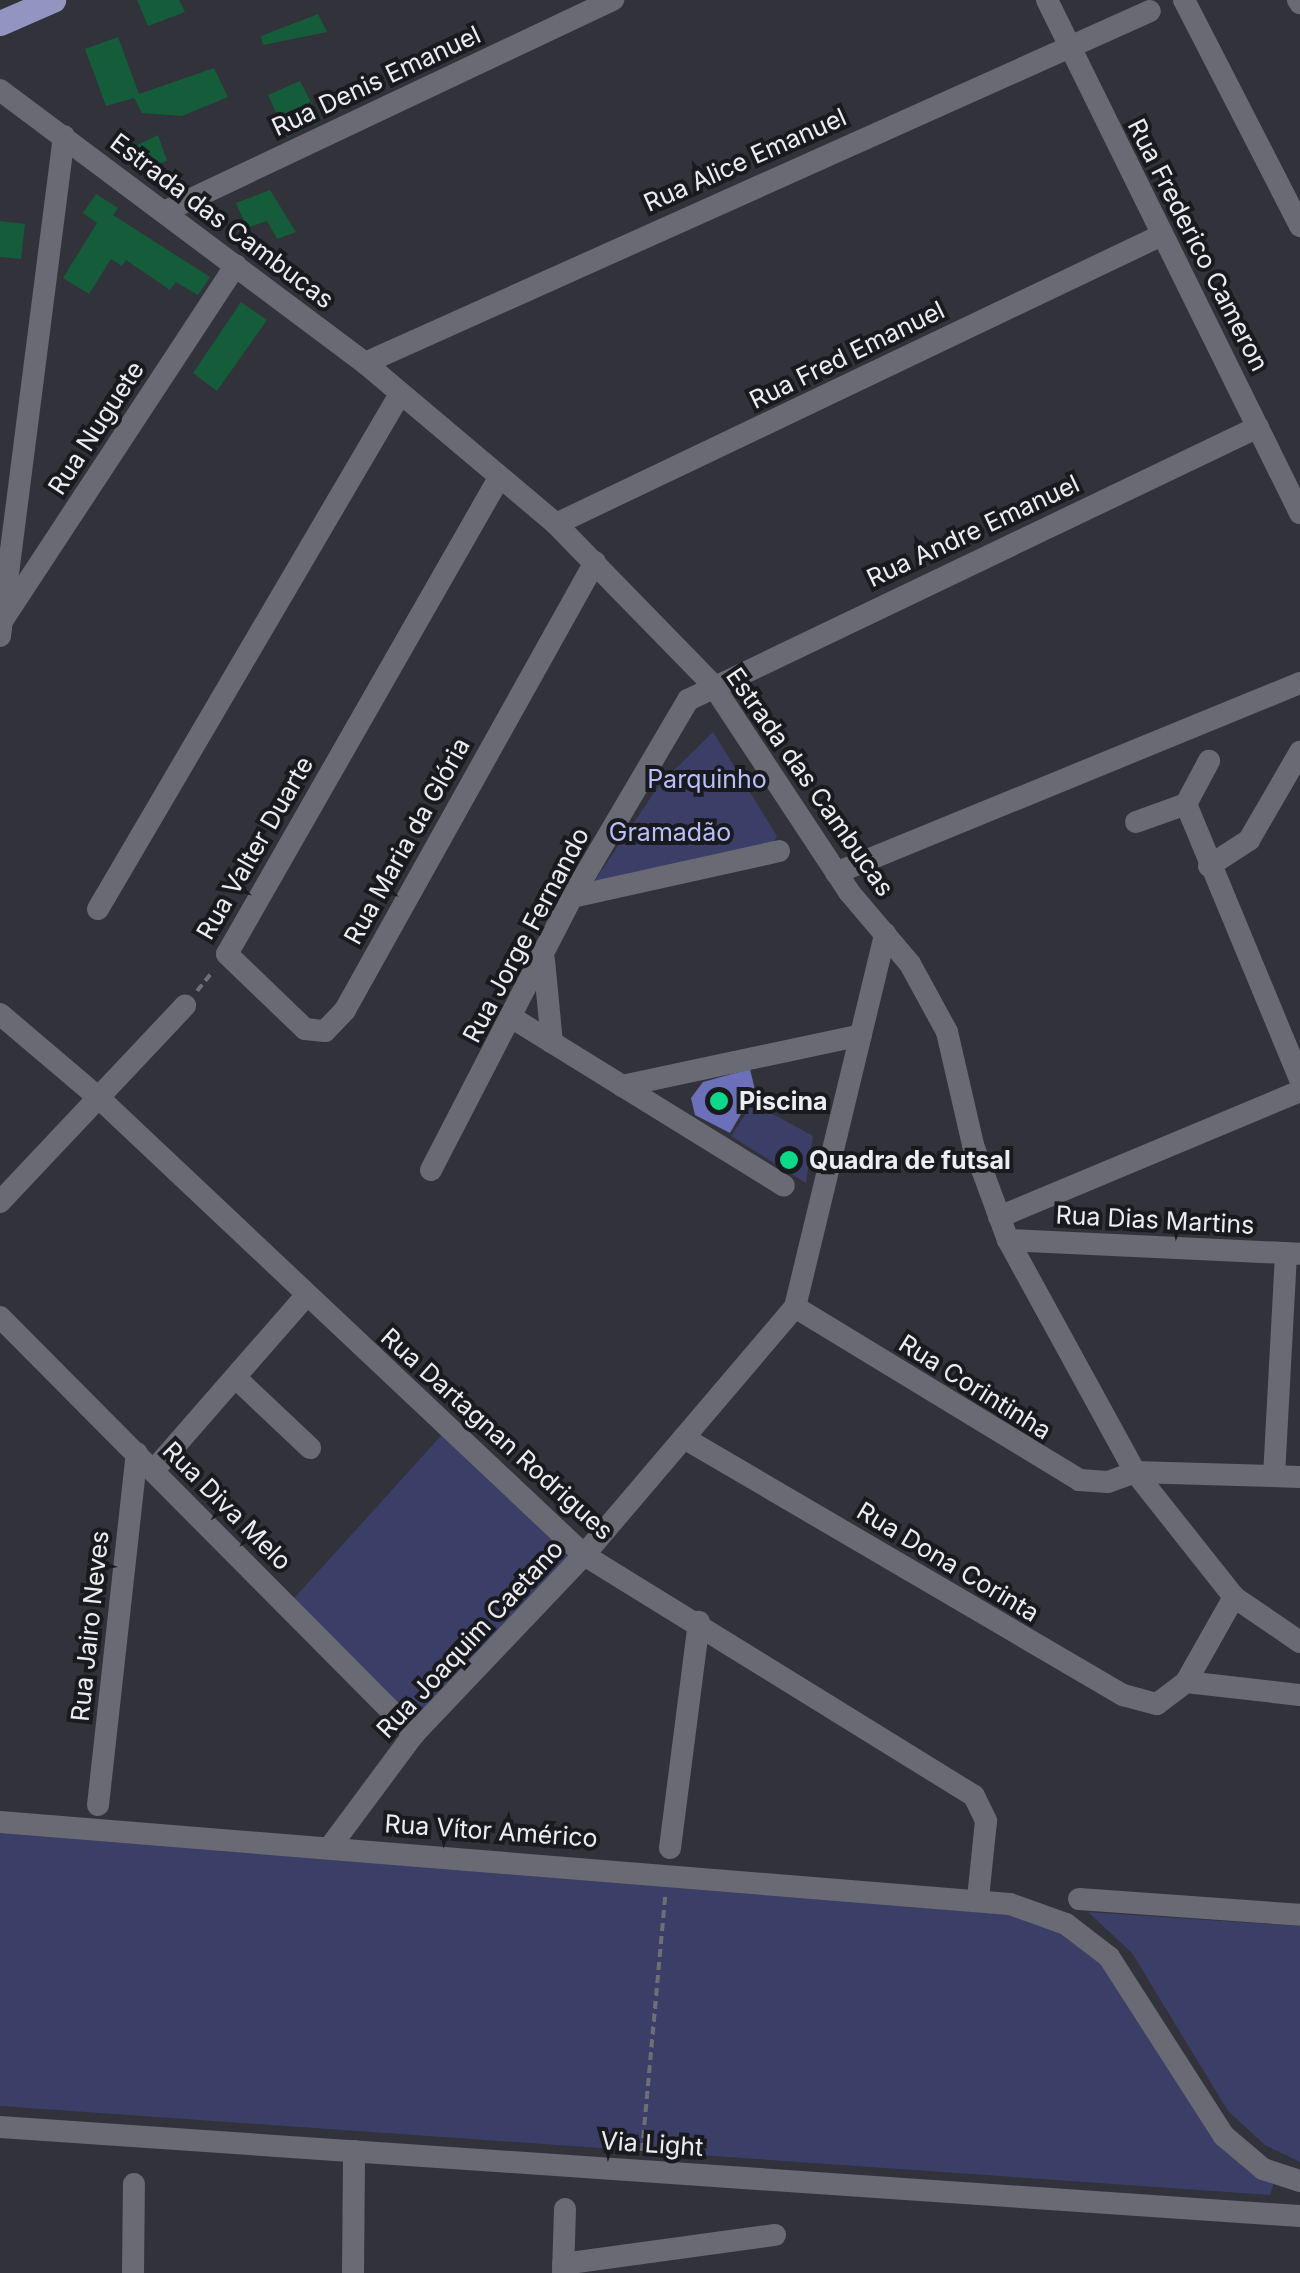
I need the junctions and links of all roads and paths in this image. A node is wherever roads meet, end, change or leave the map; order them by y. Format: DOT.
graph roads {
  1 [pos="53,0"];
  2 [pos="613,0"];
  3 [pos="1046,0"];
  4 [pos="1184,0"];
  5 [pos="1150,11"];
  6 [pos="0,23"];
  7 [pos="1066,44"];
  8 [pos="0,90"];
  9 [pos="64,136"];
  10 [pos="164,212"];
  11 [pos="1300,226"];
  12 [pos="1162,235"];
  13 [pos="236,265"];
  14 [pos="365,363"];
  15 [pos="400,394"];
  16 [pos="1258,427"];
  17 [pos="499,478"];
  18 [pos="1300,514"];
  19 [pos="556,524"];
  20 [pos="595,562"];
  21 [pos="1,628"];
  22 [pos="1300,683"];
  23 [pos="712,684"];
  24 [pos="1210,761"];
  25 [pos="1298,761"];
  26 [pos="1186,804"];
  27 [pos="1136,822"];
  28 [pos="779,851"];
  29 [pos="1210,866"];
  30 [pos="836,873"];
  31 [pos="572,897"];
  32 [pos="98,909"];
  33 [pos="885,934"];
  34 [pos="227,954"];
  35 [pos="544,957"];
  36 [pos="185,1006"];
  37 [pos="0,1014"];
  38 [pos="514,1019"];
  39 [pos="861,1035"];
  40 [pos="552,1043"];
  41 [pos="1300,1080"];
  42 [pos="622,1086"];
  43 [pos="1300,1091"];
  44 [pos="98,1097"];
  45 [pos="431,1170"];
  46 [pos="784,1186"];
  47 [pos="0,1202"];
  48 [pos="999,1217"];
  49 [pos="1008,1240"];
  50 [pos="1293,1254"];
  51 [pos="305,1297"];
  52 [pos="795,1307"];
  53 [pos="0,1318"];
  54 [pos="1289,1367"];
  55 [pos="236,1378"];
  56 [pos="684,1438"];
  57 [pos="310,1448"];
  58 [pos="145,1462"];
  59 [pos="1135,1472"];
  60 [pos="1274,1476"];
  61 [pos="1300,1478"];
  62 [pos="584,1555"];
  63 [pos="1234,1597"];
  64 [pos="699,1622"];
  65 [pos="1300,1642"];
  66 [pos="1186,1682"];
  67 [pos="1300,1695"];
  68 [pos="414,1734"];
  69 [pos="98,1805"];
  70 [pos="0,1822"];
  71 [pos="330,1847"];
  72 [pos="670,1848"];
  73 [pos="667,1872"];
  74 [pos="978,1898"];
  75 [pos="1079,1899"];
  76 [pos="1300,1915"];
  77 [pos="0,2127"];
  78 [pos="354,2151"];
  79 [pos="640,2170"];
  80 [pos="1300,2181"];
  81 [pos="134,2184"];
  82 [pos="565,2209"];
  83 [pos="1300,2216"];
  84 [pos="775,2236"];
  85 [pos="562,2268"];
  86 [pos="132,2273"];
  87 [pos="353,2273"];
  1 -- 6 [label="main road"];
  2 -- 10 [label="street, Rua Denis Emanuel"];
  3 -- 7 [label="street, Rua Frederico Cameron"];
  4 -- 11 [label="street"];
  5 -- 7 [label="street, Rua Alice Emanuel"];
  7 -- 12 [label="street, Rua Frederico Cameron"];
  7 -- 14 [label="street, Rua Alice Emanuel"];
  8 -- 9 [label="street, Estrada das Cambucas"];
  9 -- 10 [label="street, Estrada das Cambucas"];
  9 -- 21 [label="street"];
  10 -- 13 [label="street, Estrada das Cambucas"];
  12 -- 16 [label="street, Rua Frederico Cameron"];
  12 -- 19 [label="street, Rua Fred Emanuel"];
  13 -- 14 [label="street, Estrada das Cambucas"];
  13 -- 21 [label="street, Rua Nuguete"];
  14 -- 15 [label="street, Estrada das Cambucas"];
  15 -- 17 [label="street, Estrada das Cambucas"];
  15 -- 32 [label="street"];
  16 -- 18 [label="street, Rua Frederico Cameron"];
  16 -- 23 [label="street, Rua Andre Emanuel"];
  17 -- 19 [label="street, Estrada das Cambucas"];
  17 -- 34 [label="street, Rua Valter Duarte"];
  19 -- 20 [label="street, Estrada das Cambucas"];
  20 -- 23 [label="street, Estrada das Cambucas"];
  20 -- 34 [label="street, Rua Maria da Glória"];
  22 -- 30 [label="street"];
  23 -- 30 [label="street, Estrada das Cambucas"];
  23 -- 31 [label="street, Rua Jorge Fernando"];
  24 -- 26 [label="street"];
  25 -- 29 [label="street"];
  26 -- 27 [label="street"];
  26 -- 29 [label="street"];
  28 -- 31 [label="street"];
  29 -- 41 [label="street"];
  30 -- 33 [label="street, Estrada das Cambucas"];
  31 -- 35 [label="street, Rua Jorge Fernando"];
  33 -- 39 [label="street, Rua Joaquim Caetano"];
  33 -- 48 [label="street, Estrada das Cambucas"];
  34 -- 36 [label="path, Rua Valter Duarte"];
  35 -- 38 [label="street, Rua Jorge Fernando"];
  35 -- 40 [label="street"];
  36 -- 44 [label="street"];
  37 -- 44 [label="street, Rua Dartagnan Rodrigues"];
  38 -- 40 [label="street"];
  38 -- 45 [label="street, Rua Jorge Fernando"];
  39 -- 42 [label="street"];
  39 -- 52 [label="street, Rua Joaquim Caetano"];
  40 -- 42 [label="street"];
  42 -- 46 [label="street"];
  43 -- 48 [label="street"];
  44 -- 47 [label="street"];
  44 -- 51 [label="street, Rua Dartagnan Rodrigues"];
  48 -- 49 [label="street, Estrada das Cambucas"];
  49 -- 50 [label="street, Rua Dias Martins"];
  49 -- 59 [label="street, Estrada das Cambucas"];
  50 -- 54 [label="street"];
  51 -- 55 [label="street"];
  51 -- 62 [label="street, Rua Dartagnan Rodrigues"];
  52 -- 56 [label="street, Rua Joaquim Caetano"];
  52 -- 59 [label="street, Rua Corintinha"];
  53 -- 58 [label="street, Rua Diva Melo"];
  54 -- 60 [label="street"];
  55 -- 57 [label="street"];
  55 -- 58 [label="street"];
  56 -- 62 [label="street, Rua Joaquim Caetano"];
  56 -- 66 [label="street, Rua Dona Corinta"];
  58 -- 68 [label="street, Rua Diva Melo"];
  58 -- 69 [label="street, Rua Jairo Neves"];
  59 -- 60 [label="street, Rua Corintinha"];
  59 -- 63 [label="street, Estrada das Cambucas"];
  60 -- 61 [label="street, Rua Corintinha"];
  62 -- 64 [label="street, Rua Dartagnan Rodrigues"];
  62 -- 68 [label="street, Rua Joaquim Caetano"];
  63 -- 65 [label="street, Estrada das Cambucas"];
  63 -- 66 [label="street"];
  64 -- 72 [label="street"];
  64 -- 74 [label="street, Rua Dartagnan Rodrigues"];
  66 -- 67 [label="street"];
  68 -- 71 [label="street, Rua Joaquim Caetano"];
  70 -- 71 [label="street, Rua Vítor Américo"];
  71 -- 73 [label="street, Rua Vítor Américo"];
  73 -- 74 [label="street, Rua Vítor Américo"];
  73 -- 79 [label="path"];
  74 -- 80 [label="street"];
  75 -- 76 [label="street"];
  77 -- 78 [label="street, Via Light"];
  78 -- 79 [label="street, Via Light"];
  78 -- 87 [label="street"];
  79 -- 83 [label="street, Via Light"];
  81 -- 86 [label="street"];
  82 -- 85 [label="street"];
  84 -- 85 [label="street"];
}
